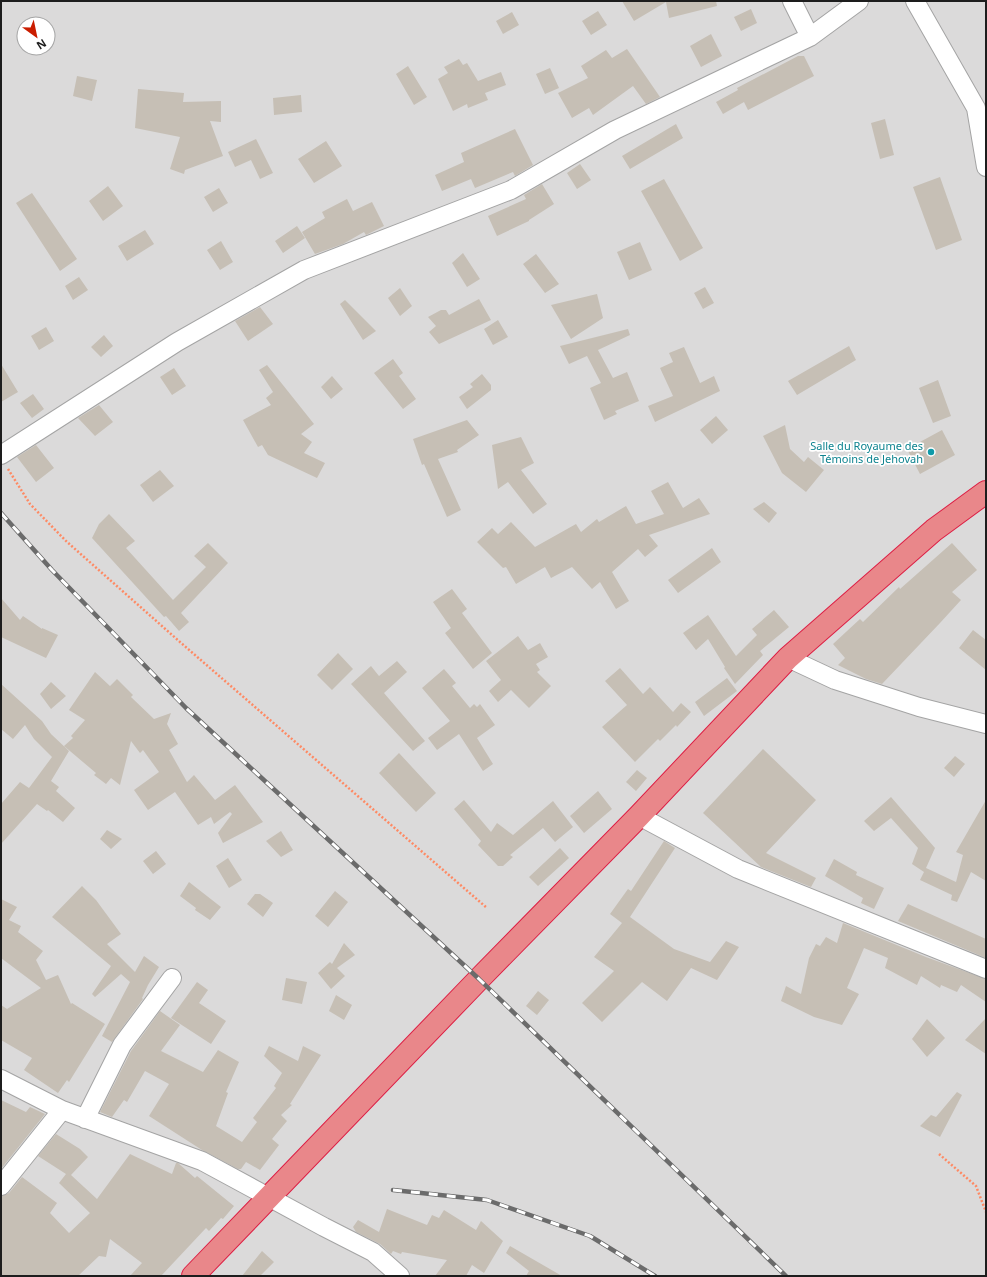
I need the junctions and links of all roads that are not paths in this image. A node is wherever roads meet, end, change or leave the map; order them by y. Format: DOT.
graph roads {
  1 [pos="792,1"];
  2 [pos="858,1"];
  3 [pos="915,1"];
  4 [pos="810,37"];
  5 [pos="986,167"];
  6 [pos="3,460"];
  7 [pos="986,492"];
  8 [pos="788,658"];
  9 [pos="986,724"];
  10 [pos="639,816"];
  11 [pos="986,969"];
  12 [pos="172,978"];
  13 [pos="1,1079"];
  14 [pos="62,1110"];
  15 [pos="85,1119"];
  16 [pos="1,1186"];
  17 [pos="269,1196"];
  18 [pos="193,1276"];
  19 [pos="400,1276"];
  1 -- 4 [label="street"];
  2 -- 4 [label="street"];
  3 -- 5 [label="street"];
  4 -- 6 [label="street"];
  7 -- 8 [label="highway"];
  8 -- 9 [label="street"];
  8 -- 10 [label="highway"];
  10 -- 11 [label="street"];
  10 -- 17 [label="highway"];
  12 -- 15 [label="street"];
  13 -- 14 [label="street"];
  14 -- 15 [label="street"];
  14 -- 16 [label="street"];
  15 -- 17 [label="street"];
  17 -- 18 [label="highway"];
  17 -- 19 [label="street"];
}
